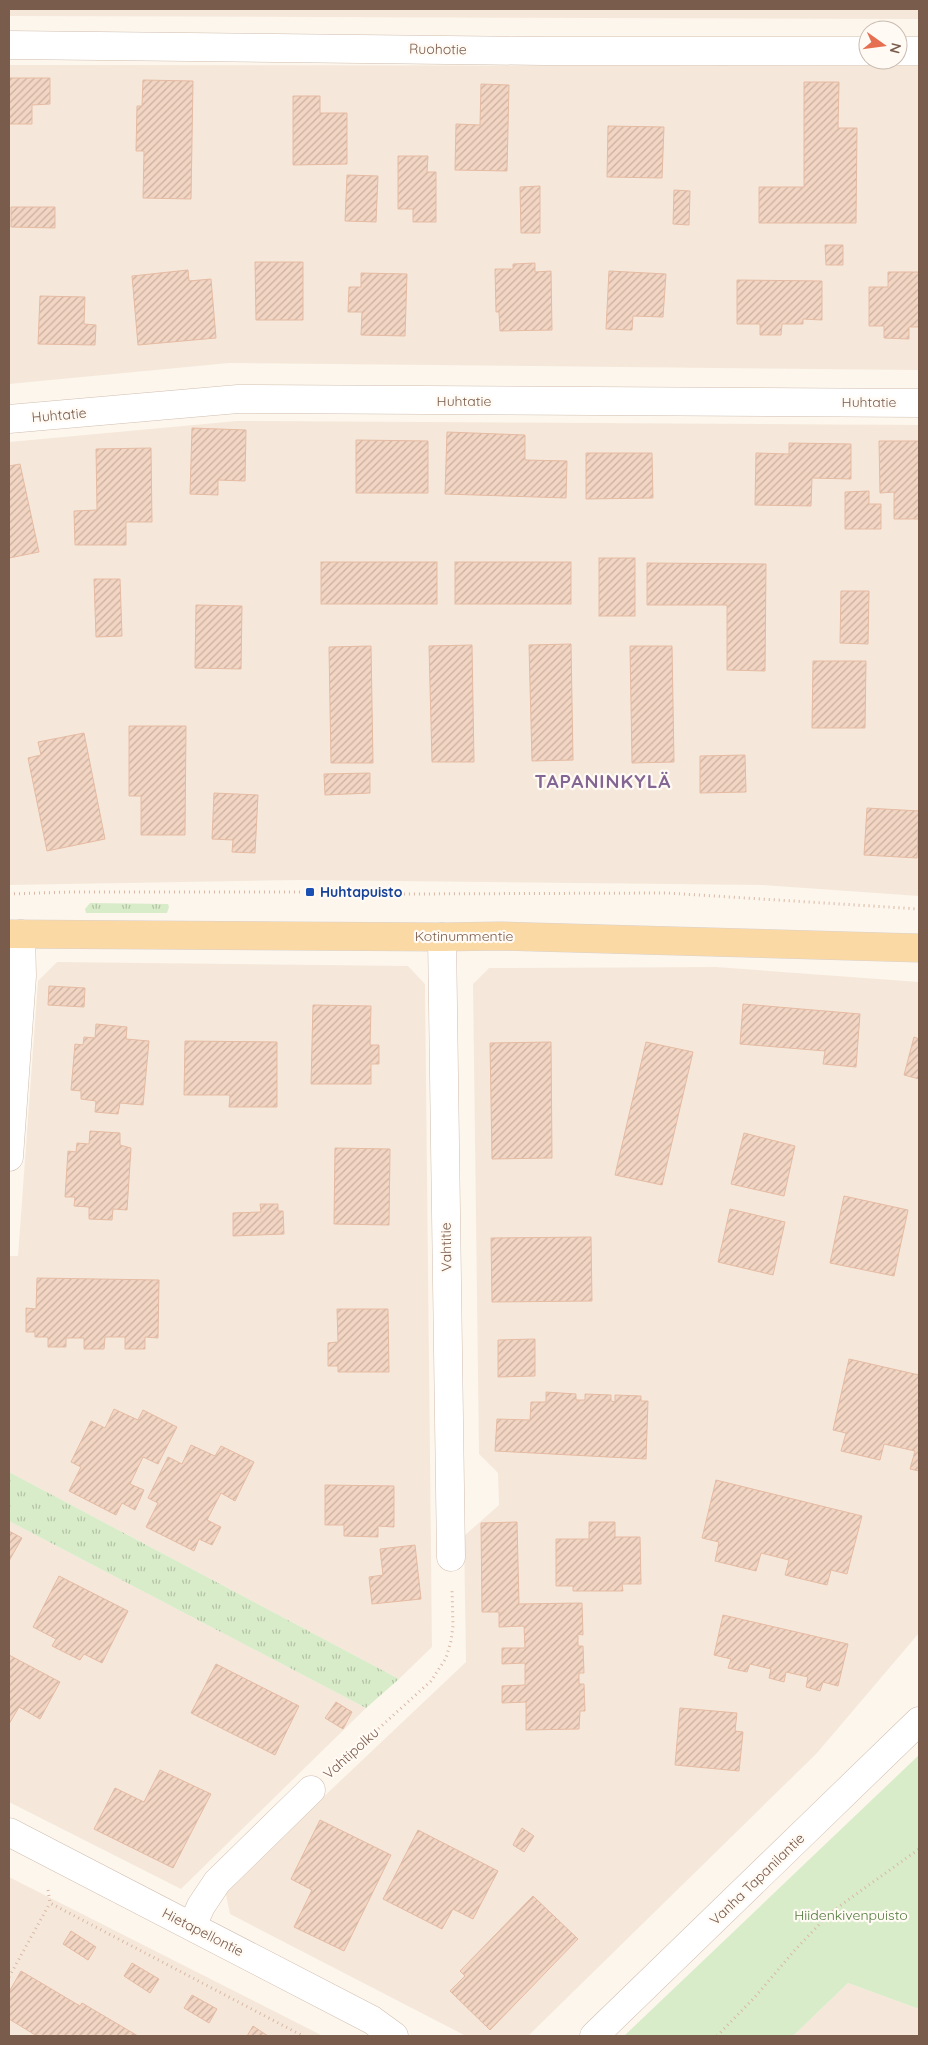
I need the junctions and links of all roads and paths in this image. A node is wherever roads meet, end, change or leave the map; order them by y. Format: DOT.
graph roads {
  1 [pos="9,45"];
  2 [pos="858,51"];
  3 [pos="919,403"];
  4 [pos="9,419"];
  5 [pos="9,894"];
  6 [pos="919,909"];
  7 [pos="15,934"];
  8 [pos="442,937"];
  9 [pos="919,948"];
  10 [pos="9,1157"];
  11 [pos="451,1557"];
  12 [pos="919,1721"];
  13 [pos="311,1790"];
  14 [pos="9,1832"];
  15 [pos="42,1849"];
  16 [pos="919,1849"];
  17 [pos="50,1903"];
  18 [pos="192,1926"];
  19 [pos="9,1977"];
  20 [pos="303,2036"];
  21 [pos="394,2036"];
  22 [pos="594,2036"];
  23 [pos="717,2036"];
  1 -- 2 [label="street, Ruohotie"];
  3 -- 4 [label="street, Huhtatie"];
  5 -- 6 [label="path"];
  7 -- 8 [label="main road, Kotinummentie"];
  7 -- 10 [label="street"];
  8 -- 9 [label="main road, Kotinummentie"];
  8 -- 11 [label="street, Vahtitie"];
  11 -- 13 [label="path, Vahtipolku"];
  12 -- 22 [label="street, Vanha Tapanilantie"];
  13 -- 18 [label="street, Vahtipolku"];
  14 -- 15 [label="street, Hietapellontie"];
  15 -- 17 [label="path"];
  15 -- 18 [label="street, Hietapellontie"];
  16 -- 23 [label="path"];
  17 -- 19 [label="path"];
  17 -- 20 [label="path"];
  18 -- 21 [label="street, Hietapellontie"];
}
